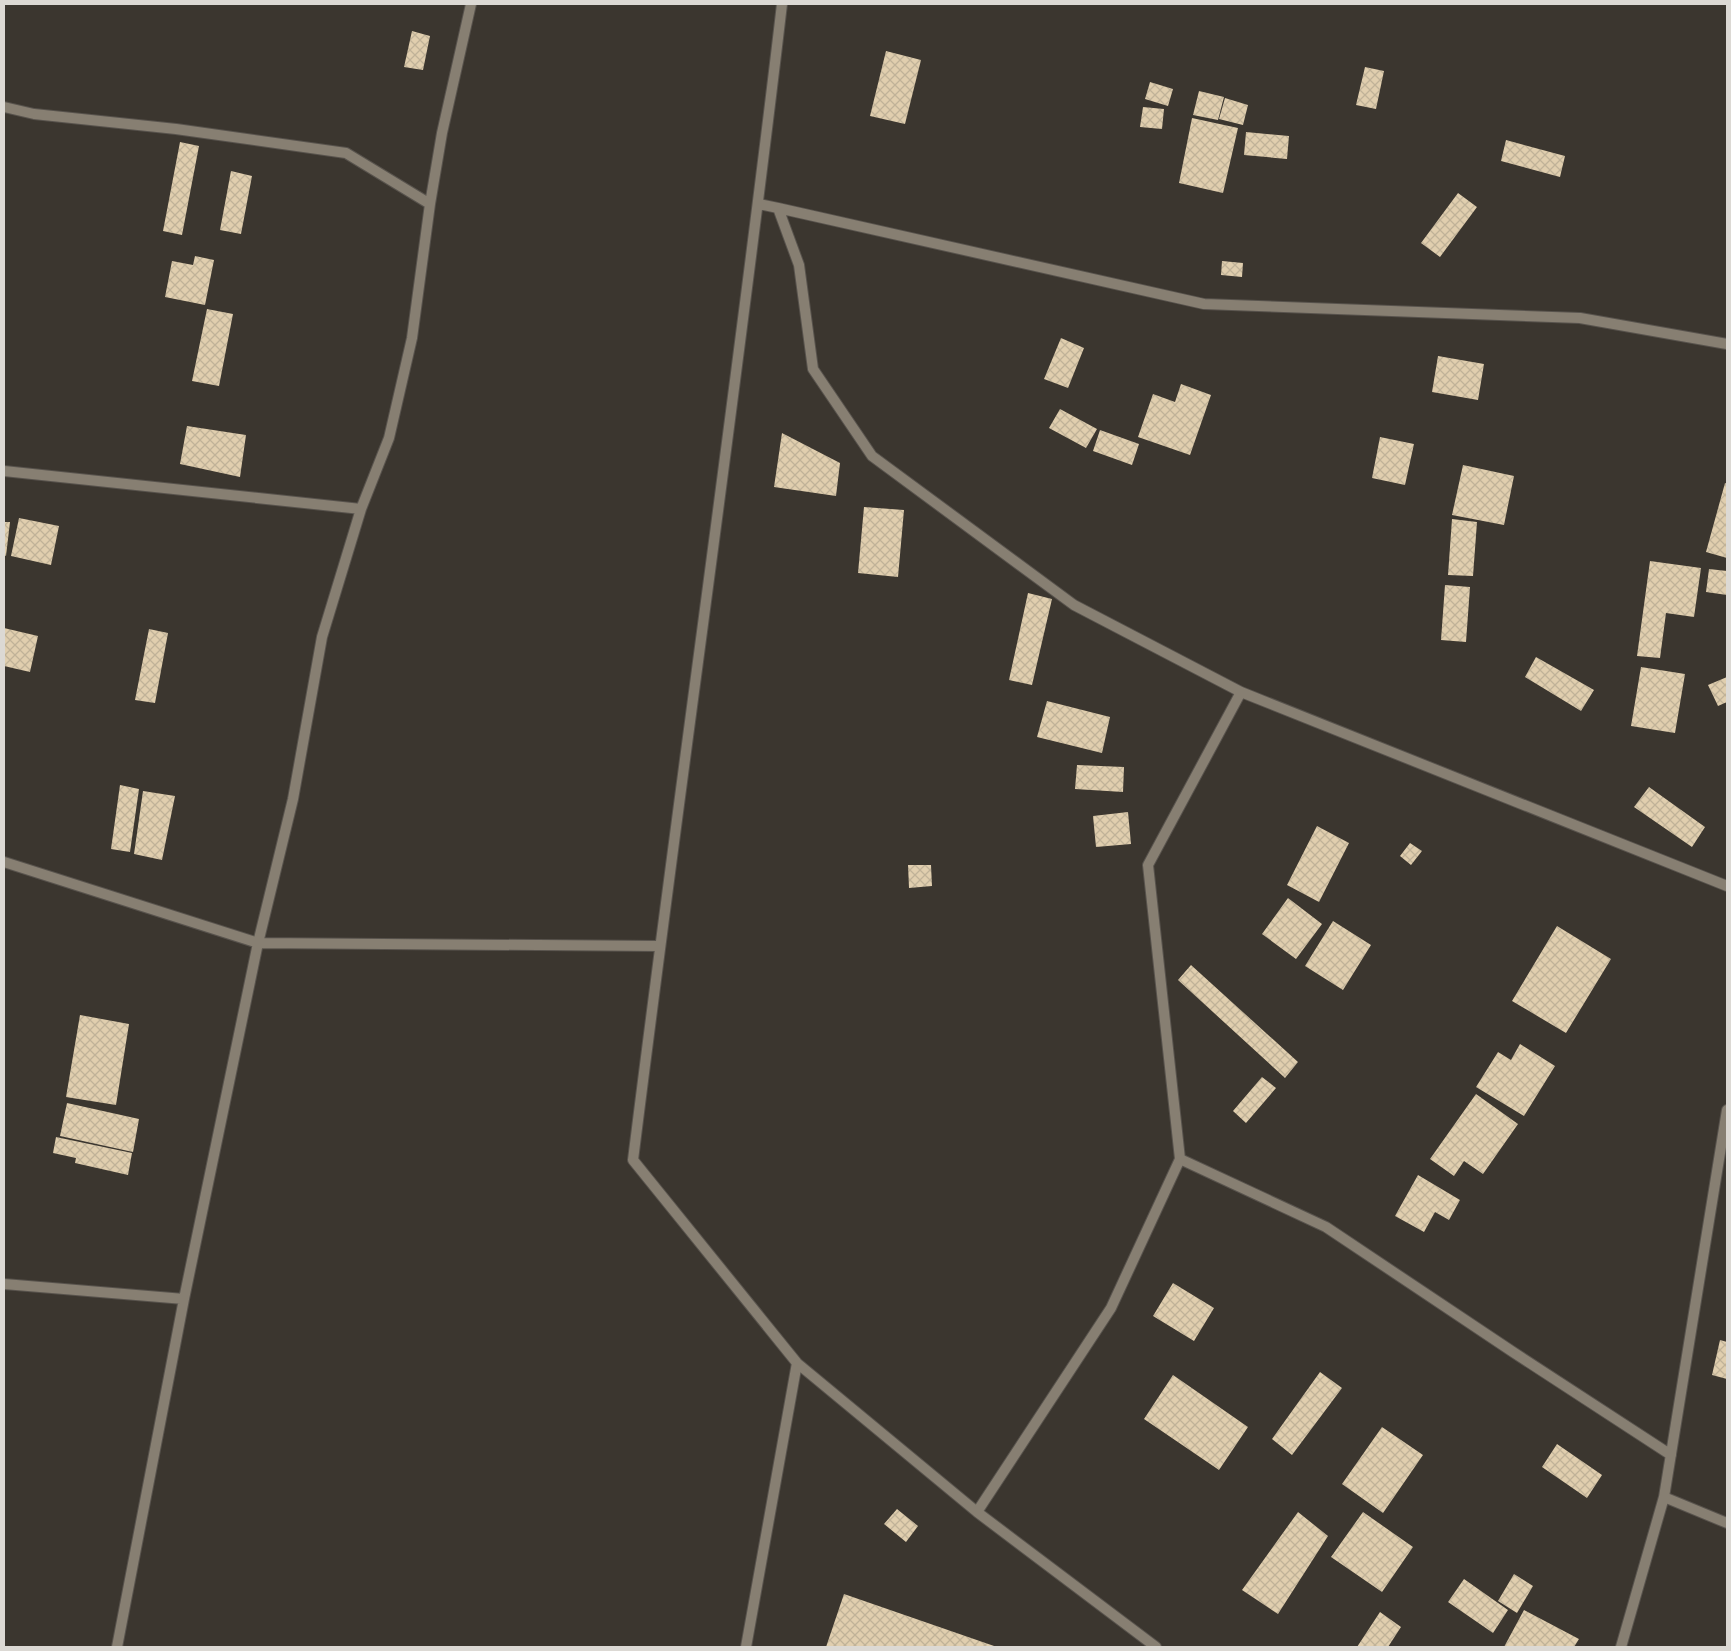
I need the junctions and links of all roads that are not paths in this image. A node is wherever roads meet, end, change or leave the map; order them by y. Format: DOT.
graph roads {
  1 [pos="471,4"];
  2 [pos="782,4"];
  3 [pos="4,107"];
  4 [pos="430,204"];
  5 [pos="759,204"];
  6 [pos="778,208"];
  7 [pos="1727,344"];
  8 [pos="4,471"];
  9 [pos="361,508"];
  10 [pos="1241,692"];
  11 [pos="4,862"];
  12 [pos="1727,886"];
  13 [pos="258,943"];
  14 [pos="660,946"];
  15 [pos="1727,1110"];
  16 [pos="1180,1159"];
  17 [pos="4,1284"];
  18 [pos="184,1299"];
  19 [pos="797,1363"];
  20 [pos="1671,1455"];
  21 [pos="1664,1497"];
  22 [pos="977,1512"];
  23 [pos="1727,1523"];
  24 [pos="117,1647"];
  25 [pos="746,1647"];
  26 [pos="1156,1647"];
  27 [pos="1621,1647"];
  1 -- 4 [label="street"];
  2 -- 5 [label="street"];
  3 -- 4 [label="street"];
  4 -- 9 [label="street"];
  5 -- 6 [label="street"];
  5 -- 14 [label="street"];
  6 -- 7 [label="street"];
  6 -- 10 [label="street"];
  8 -- 9 [label="street"];
  9 -- 13 [label="street"];
  10 -- 12 [label="street"];
  10 -- 16 [label="street"];
  11 -- 13 [label="street"];
  13 -- 14 [label="street"];
  13 -- 18 [label="street"];
  14 -- 19 [label="street"];
  15 -- 20 [label="street"];
  16 -- 20 [label="street"];
  16 -- 22 [label="street"];
  17 -- 18 [label="street"];
  18 -- 24 [label="street"];
  19 -- 22 [label="street"];
  19 -- 25 [label="street"];
  20 -- 21 [label="street"];
  21 -- 23 [label="street"];
  21 -- 27 [label="street"];
  22 -- 26 [label="street"];
}
